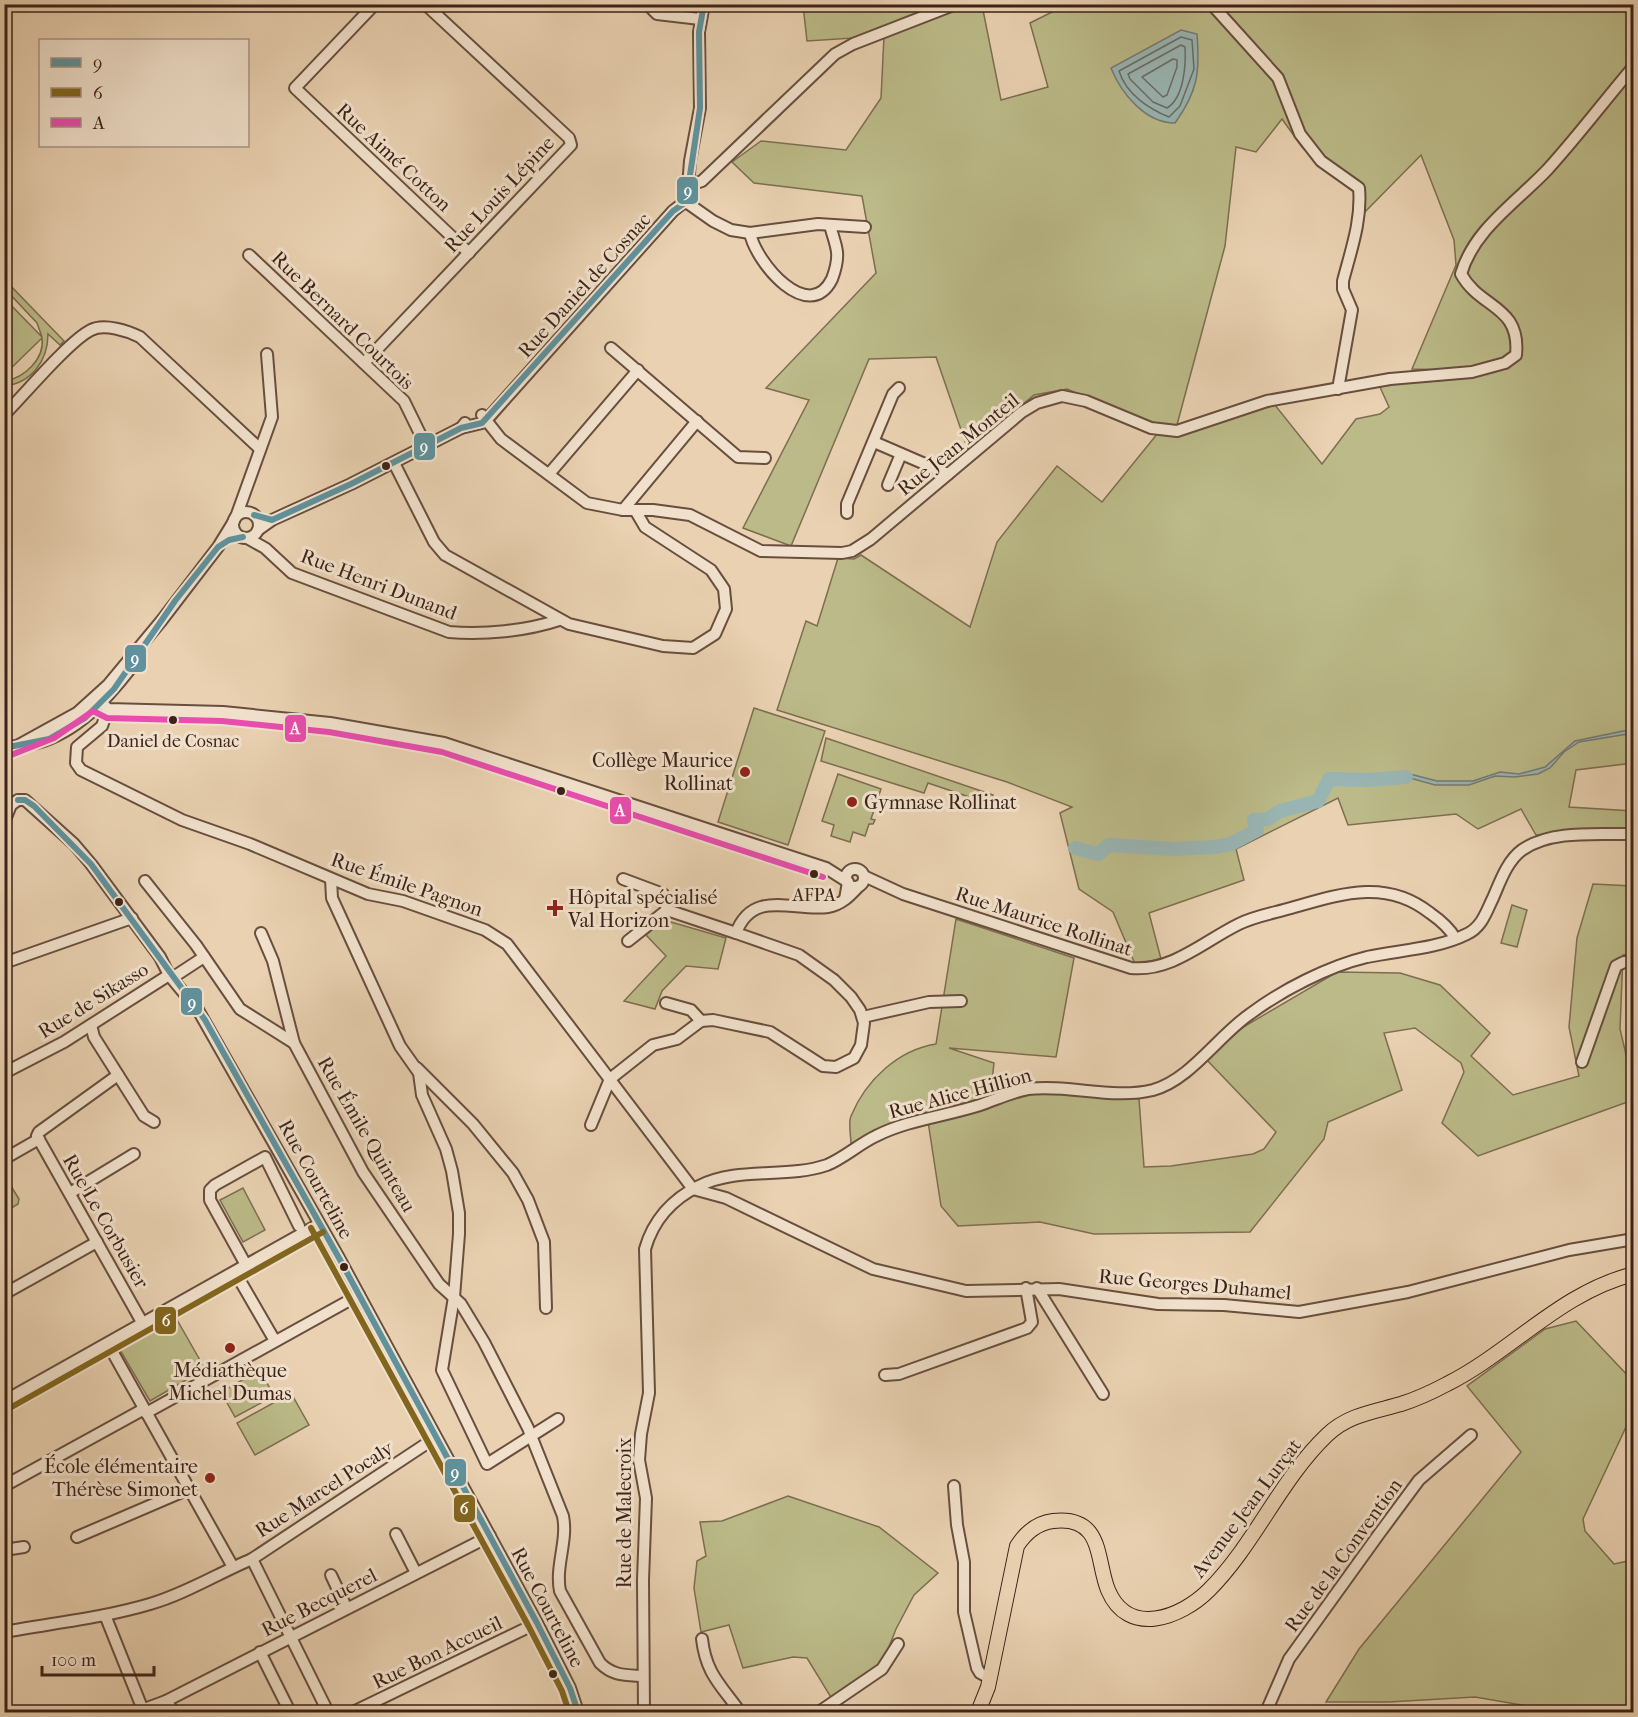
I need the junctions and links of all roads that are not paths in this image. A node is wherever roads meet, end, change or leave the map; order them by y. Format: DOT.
graph roads {
  1 [pos="375,4"];
  2 [pos="425,4"];
  3 [pos="647,4"];
  4 [pos="704,4"];
  5 [pos="956,4"];
  6 [pos="1215,8"];
  7 [pos="700,19"];
  8 [pos="1634,66"];
  9 [pos="685,193"];
  10 [pos="830,225"];
  11 [pos="865,227"];
  12 [pos="750,233"];
  13 [pos="469,253"];
  14 [pos="249,255"];
  15 [pos="611,348"];
  16 [pos="267,354"];
  17 [pos="364,363"];
  18 [pos="638,370"];
  19 [pos="899,388"];
  20 [pos="1338,389"];
  21 [pos="4,415"];
  22 [pos="484,418"];
  23 [pos="697,422"];
  24 [pos="466,427"];
  25 [pos="501,438"];
  26 [pos="874,442"];
  27 [pos="426,446"];
  28 [pos="260,449"];
  29 [pos="901,454"];
  30 [pos="765,458"];
  31 [pos="394,463"];
  32 [pos="549,474"];
  33 [pos="948,474"];
  34 [pos="888,485"];
  35 [pos="243,493"];
  36 [pos="629,510"];
  37 [pos="847,513"];
  38 [pos="253,514"];
  39 [pos="235,519"];
  40 [pos="272,520"];
  41 [pos="251,534"];
  42 [pos="218,547"];
  43 [pos="162,620"];
  44 [pos="559,620"];
  45 [pos="96,705"];
  46 [pos="48,740"];
  47 [pos="19,745"];
  48 [pos="4,748"];
  49 [pos="4,822"];
  50 [pos="1634,834"];
  51 [pos="826,868"];
  52 [pos="331,879"];
  53 [pos="623,879"];
  54 [pos="145,881"];
  55 [pos="858,882"];
  56 [pos="343,884"];
  57 [pos="337,906"];
  58 [pos="667,910"];
  59 [pos="132,918"];
  60 [pos="261,933"];
  61 [pos="735,933"];
  62 [pos="1455,938"];
  63 [pos="628,941"];
  64 [pos="204,957"];
  65 [pos="4,963"];
  66 [pos="1634,963"];
  67 [pos="170,976"];
  68 [pos="961,1000"];
  69 [pos="666,1003"];
  70 [pos="864,1017"];
  71 [pos="701,1021"];
  72 [pos="91,1025"];
  73 [pos="294,1043"];
  74 [pos="1582,1062"];
  75 [pos="415,1066"];
  76 [pos="4,1072"];
  77 [pos="118,1075"];
  78 [pos="610,1079"];
  79 [pos="441,1092"];
  80 [pos="424,1100"];
  81 [pos="154,1122"];
  82 [pos="591,1125"];
  83 [pos="38,1138"];
  84 [pos="134,1154"];
  85 [pos="4,1160"];
  86 [pos="693,1189"];
  87 [pos="70,1193"];
  88 [pos="319,1224"];
  89 [pos="299,1226"];
  90 [pos="1634,1239"];
  91 [pos="97,1242"];
  92 [pos="246,1265"];
  93 [pos="235,1272"];
  94 [pos="1634,1274"];
  95 [pos="1032,1288"];
  96 [pos="4,1294"];
  97 [pos="359,1295"];
  98 [pos="454,1297"];
  99 [pos="546,1308"];
  100 [pos="143,1324"];
  101 [pos="278,1340"];
  102 [pos="108,1344"];
  103 [pos="885,1375"];
  104 [pos="1103,1394"];
  105 [pos="4,1401"];
  106 [pos="145,1411"];
  107 [pos="558,1419"];
  108 [pos="1471,1435"];
  109 [pos="531,1437"];
  110 [pos="435,1438"];
  111 [pos="4,1486"];
  112 [pos="954,1486"];
  113 [pos="189,1489"];
  114 [pos="396,1534"];
  115 [pos="490,1536"];
  116 [pos="77,1537"];
  117 [pos="24,1547"];
  118 [pos="4,1550"];
  119 [pos="252,1559"];
  120 [pos="232,1567"];
  121 [pos="416,1573"];
  122 [pos="331,1575"];
  123 [pos="346,1607"];
  124 [pos="105,1615"];
  125 [pos="537,1623"];
  126 [pos="4,1632"];
  127 [pos="290,1637"];
  128 [pos="702,1639"];
  129 [pos="898,1644"];
  130 [pos="260,1652"];
  131 [pos="642,1676"];
  132 [pos="989,1678"];
  133 [pos="166,1701"];
  134 [pos="140,1711"];
  135 [pos="174,1713"];
  136 [pos="290,1713"];
  137 [pos="328,1713"];
  138 [pos="353,1713"];
  139 [pos="578,1713"];
  140 [pos="644,1713"];
  141 [pos="740,1713"];
  142 [pos="819,1713"];
  143 [pos="978,1713"];
  144 [pos="1266,1713"];
  1 -- 13 [label="street, Rue Aimé Cotton"];
  2 -- 13 [label="street, Rue Louis Lépine"];
  3 -- 7 [label="street"];
  4 -- 7 [label="street"];
  5 -- 9 [label="street"];
  6 -- 20 [label="street"];
  7 -- 9 [label="street"];
  8 -- 20 [label="street, Rue Jean Monteil"];
  9 -- 12 [label="street"];
  9 -- 22 [label="street, Rue Daniel de Cosnac"];
  10 -- 11 [label="street"];
  10 -- 12 [label="street"];
  10 -- 12 [label="street"];
  13 -- 17 [label="street, Rue Louis Lépine"];
  14 -- 17 [label="street, Rue Bernard Courtois"];
  15 -- 18 [label="street"];
  16 -- 28 [label="street"];
  17 -- 27 [label="street, Rue Bernard Courtois"];
  18 -- 23 [label="street"];
  18 -- 32 [label="street"];
  19 -- 26 [label="street"];
  20 -- 33 [label="street, Rue Jean Monteil"];
  21 -- 28 [label="street"];
  22 -- 24 [label="street, Rue Daniel de Cosnac"];
  22 -- 25 [label="street, Rue Jean Monteil"];
  23 -- 30 [label="street"];
  23 -- 36 [label="street"];
  24 -- 25 [label="street, Rue Jean Monteil"];
  24 -- 27 [label="street, Rue Daniel de Cosnac"];
  25 -- 32 [label="street, Rue Jean Monteil"];
  26 -- 29 [label="street"];
  26 -- 37 [label="street"];
  27 -- 31 [label="street, Rue Daniel de Cosnac"];
  28 -- 35 [label="street"];
  29 -- 33 [label="street"];
  29 -- 34 [label="street"];
  31 -- 40 [label="street, Rue Daniel de Cosnac"];
  31 -- 44 [label="street"];
  32 -- 36 [label="street, Rue Jean Monteil"];
  33 -- 36 [label="street, Rue Jean Monteil"];
  35 -- 38 [label="street"];
  35 -- 39 [label="street"];
  36 -- 44 [label="street"];
  38 -- 39 [label="street"];
  38 -- 40 [label="street"];
  38 -- 41 [label="street"];
  39 -- 41 [label="street"];
  39 -- 42 [label="street"];
  40 -- 41 [label="street, Rue Daniel de Cosnac"];
  41 -- 42 [label="street, Rue Daniel de Cosnac"];
  41 -- 44 [label="street, Rue Henri Dunand"];
  42 -- 43 [label="street"];
  43 -- 45 [label="street"];
  43 -- 45 [label="street"];
  45 -- 46 [label="street"];
  45 -- 46 [label="street"];
  45 -- 47 [label="street"];
  45 -- 51 [label="street, Rue Maurice Rollinat"];
  45 -- 52 [label="street, Rue Émile Pagnon"];
  46 -- 47 [label="street"];
  47 -- 48 [label="street"];
  49 -- 59 [label="street, Rue Courteline"];
  50 -- 62 [label="street, Rue Alice Hillion"];
  51 -- 55 [label="street, Rue Maurice Rollinat"];
  51 -- 55 [label="street, Rue Maurice Rollinat"];
  52 -- 56 [label="street, Rue Émile Pagnon"];
  52 -- 57 [label="street"];
  53 -- 58 [label="street"];
  54 -- 64 [label="street"];
  55 -- 61 [label="street"];
  55 -- 62 [label="street, Rue Maurice Rollinat"];
  56 -- 57 [label="street"];
  56 -- 78 [label="street, Rue Émile Pagnon"];
  57 -- 75 [label="street"];
  58 -- 61 [label="street"];
  58 -- 63 [label="street"];
  59 -- 65 [label="street"];
  59 -- 67 [label="street, Rue Courteline"];
  60 -- 73 [label="street, Rue Émile Quinteau"];
  61 -- 70 [label="street"];
  62 -- 86 [label="street, Rue Alice Hillion"];
  64 -- 67 [label="street, Rue de Sikasso"];
  64 -- 73 [label="street"];
  66 -- 74 [label="street"];
  67 -- 72 [label="street, Rue de Sikasso"];
  67 -- 88 [label="street, Rue Courteline"];
  68 -- 70 [label="street"];
  69 -- 71 [label="street"];
  70 -- 71 [label="street"];
  71 -- 78 [label="street"];
  72 -- 76 [label="street, Rue de Sikasso"];
  72 -- 77 [label="street"];
  73 -- 98 [label="street, Rue Émile Quinteau"];
  75 -- 79 [label="street"];
  75 -- 80 [label="street"];
  77 -- 81 [label="street"];
  77 -- 83 [label="street"];
  78 -- 82 [label="street"];
  78 -- 86 [label="street, Rue Émile Pagnon"];
  79 -- 80 [label="street"];
  79 -- 99 [label="street"];
  80 -- 98 [label="street"];
  83 -- 85 [label="street"];
  83 -- 87 [label="street, Rue Le Corbusier"];
  84 -- 87 [label="street"];
  86 -- 95 [label="street, Rue Georges Duhamel"];
  86 -- 131 [label="street, Rue de Malecroix"];
  87 -- 91 [label="street, Rue Le Corbusier"];
  88 -- 92 [label="street"];
  88 -- 97 [label="street, Rue Courteline"];
  89 -- 92 [label="street"];
  90 -- 95 [label="street, Rue Georges Duhamel"];
  91 -- 96 [label="street"];
  91 -- 100 [label="street, Rue Le Corbusier"];
  92 -- 93 [label="street"];
  93 -- 100 [label="street"];
  93 -- 101 [label="street"];
  94 -- 132 [label="main road, Avenue Jean Lurçat"];
  95 -- 103 [label="street"];
  95 -- 104 [label="street"];
  97 -- 101 [label="street"];
  97 -- 110 [label="street, Rue Courteline"];
  98 -- 109 [label="street, Rue Émile Quinteau"];
  98 -- 109 [label="street"];
  100 -- 102 [label="street"];
  101 -- 106 [label="street"];
  102 -- 105 [label="street"];
  102 -- 106 [label="street"];
  106 -- 111 [label="street"];
  106 -- 113 [label="street"];
  107 -- 109 [label="street"];
  108 -- 144 [label="street, Rue de la Convention"];
  109 -- 131 [label="street, Rue Émile Quinteau"];
  110 -- 115 [label="street, Rue Courteline"];
  110 -- 119 [label="street, Rue Marcel Pocaly"];
  112 -- 132 [label="street"];
  113 -- 116 [label="street"];
  113 -- 120 [label="street"];
  114 -- 121 [label="street"];
  115 -- 121 [label="street, Rue Becquerel"];
  115 -- 125 [label="street, Rue Courteline"];
  117 -- 118 [label="street"];
  119 -- 120 [label="street, Rue Marcel Pocaly"];
  119 -- 127 [label="street"];
  120 -- 124 [label="street, Rue Marcel Pocaly"];
  121 -- 123 [label="street, Rue Becquerel"];
  122 -- 123 [label="street"];
  123 -- 127 [label="street, Rue Becquerel"];
  124 -- 126 [label="street, Rue Marcel Pocaly"];
  124 -- 134 [label="street"];
  125 -- 138 [label="street, Rue Bon Accueil"];
  125 -- 139 [label="street, Rue Courteline"];
  127 -- 130 [label="street, Rue Becquerel"];
  127 -- 137 [label="street"];
  128 -- 141 [label="street"];
  129 -- 142 [label="street"];
  130 -- 133 [label="street, Rue Becquerel"];
  130 -- 136 [label="street"];
  131 -- 140 [label="street, Rue de Malecroix"];
  132 -- 143 [label="main road, Avenue Jean Lurçat"];
  133 -- 134 [label="street, Rue Becquerel"];
  133 -- 135 [label="street"];
}
